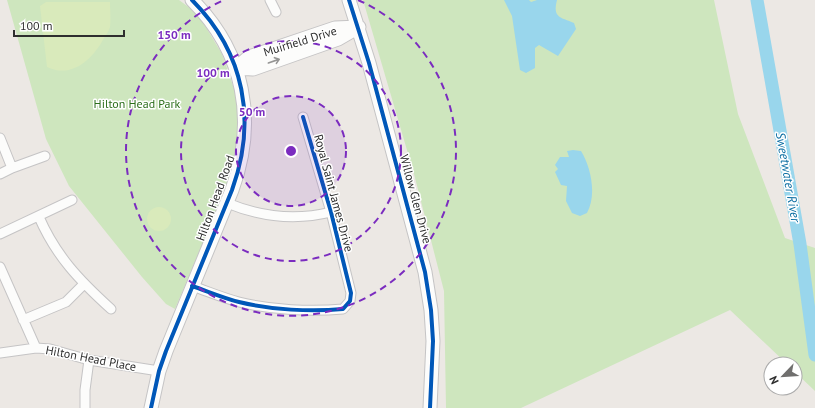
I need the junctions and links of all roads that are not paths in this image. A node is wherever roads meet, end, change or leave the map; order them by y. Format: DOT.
graph roads {
  1 [pos="192,0"];
  2 [pos="270,0"];
  3 [pos="349,0"];
  4 [pos="276,12"];
  5 [pos="358,27"];
  6 [pos="236,68"];
  7 [pos="303,117"];
  8 [pos="0,138"];
  9 [pos="45,156"];
  10 [pos="12,168"];
  11 [pos="0,174"];
  12 [pos="72,200"];
  13 [pos="227,203"];
  14 [pos="331,212"];
  15 [pos="38,217"];
  16 [pos="0,234"];
  17 [pos="0,267"];
  18 [pos="84,284"];
  19 [pos="192,286"];
  20 [pos="111,309"];
  21 [pos="24,320"];
  22 [pos="36,348"];
  23 [pos="0,353"];
  24 [pos="89,360"];
  25 [pos="159,371"];
  26 [pos="85,408"];
  27 [pos="152,408"];
  28 [pos="430,408"];
  1 -- 6 [label="street, Hilton Head Road"];
  2 -- 4 [label="street"];
  3 -- 5 [label="street, Willow Glen Drive"];
  5 -- 6 [label="street, Muirfield Drive"];
  5 -- 28 [label="street, Willow Glen Drive"];
  6 -- 13 [label="street, Hilton Head Road"];
  7 -- 14 [label="street, Royal Saint James Drive"];
  8 -- 10 [label="street"];
  9 -- 10 [label="street"];
  10 -- 11 [label="street"];
  12 -- 15 [label="street"];
  13 -- 14 [label="street"];
  13 -- 19 [label="street, Hilton Head Road"];
  14 -- 19 [label="street, Royal Saint James Drive"];
  15 -- 16 [label="street"];
  15 -- 18 [label="street"];
  17 -- 21 [label="street"];
  18 -- 20 [label="street"];
  18 -- 21 [label="street"];
  19 -- 25 [label="street, Hilton Head Road"];
  21 -- 22 [label="street"];
  22 -- 23 [label="street, Hilton Head Place"];
  22 -- 24 [label="street, Hilton Head Place"];
  24 -- 25 [label="street, Hilton Head Place"];
  24 -- 26 [label="street"];
  25 -- 27 [label="street, Hilton Head Road"];
}
